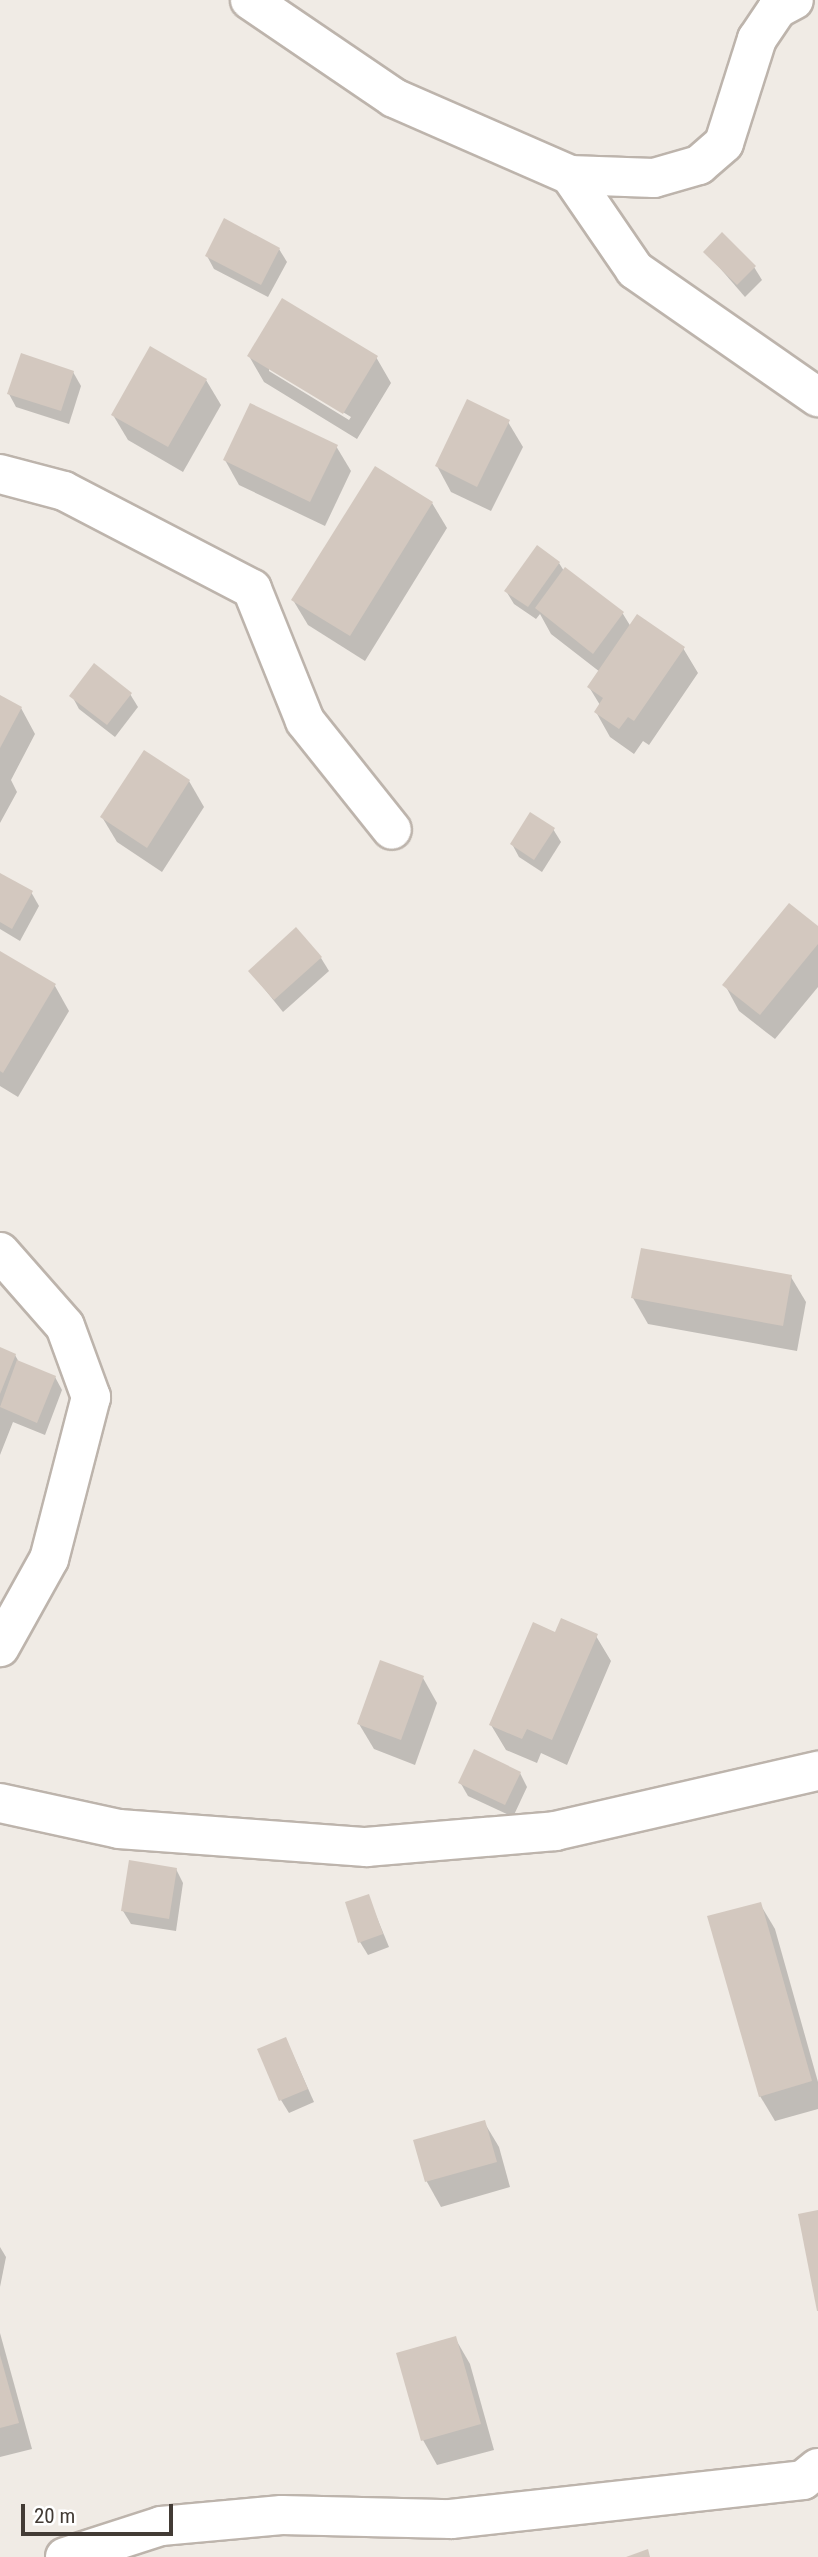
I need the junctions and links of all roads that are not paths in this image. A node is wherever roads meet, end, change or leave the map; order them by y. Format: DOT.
graph roads {
  1 [pos="250,0"];
  2 [pos="794,0"];
  3 [pos="570,174"];
  4 [pos="818,397"];
  5 [pos="0,474"];
  6 [pos="392,830"];
  7 [pos="0,1252"];
  8 [pos="0,1647"];
  9 [pos="818,1771"];
  10 [pos="0,1803"];
  11 [pos="813,2478"];
  12 [pos="65,2557"];
  1 -- 3 [label="street"];
  2 -- 3 [label="street"];
  3 -- 4 [label="street"];
  5 -- 6 [label="street"];
  7 -- 8 [label="street"];
  9 -- 10 [label="street"];
  11 -- 12 [label="street"];
}
